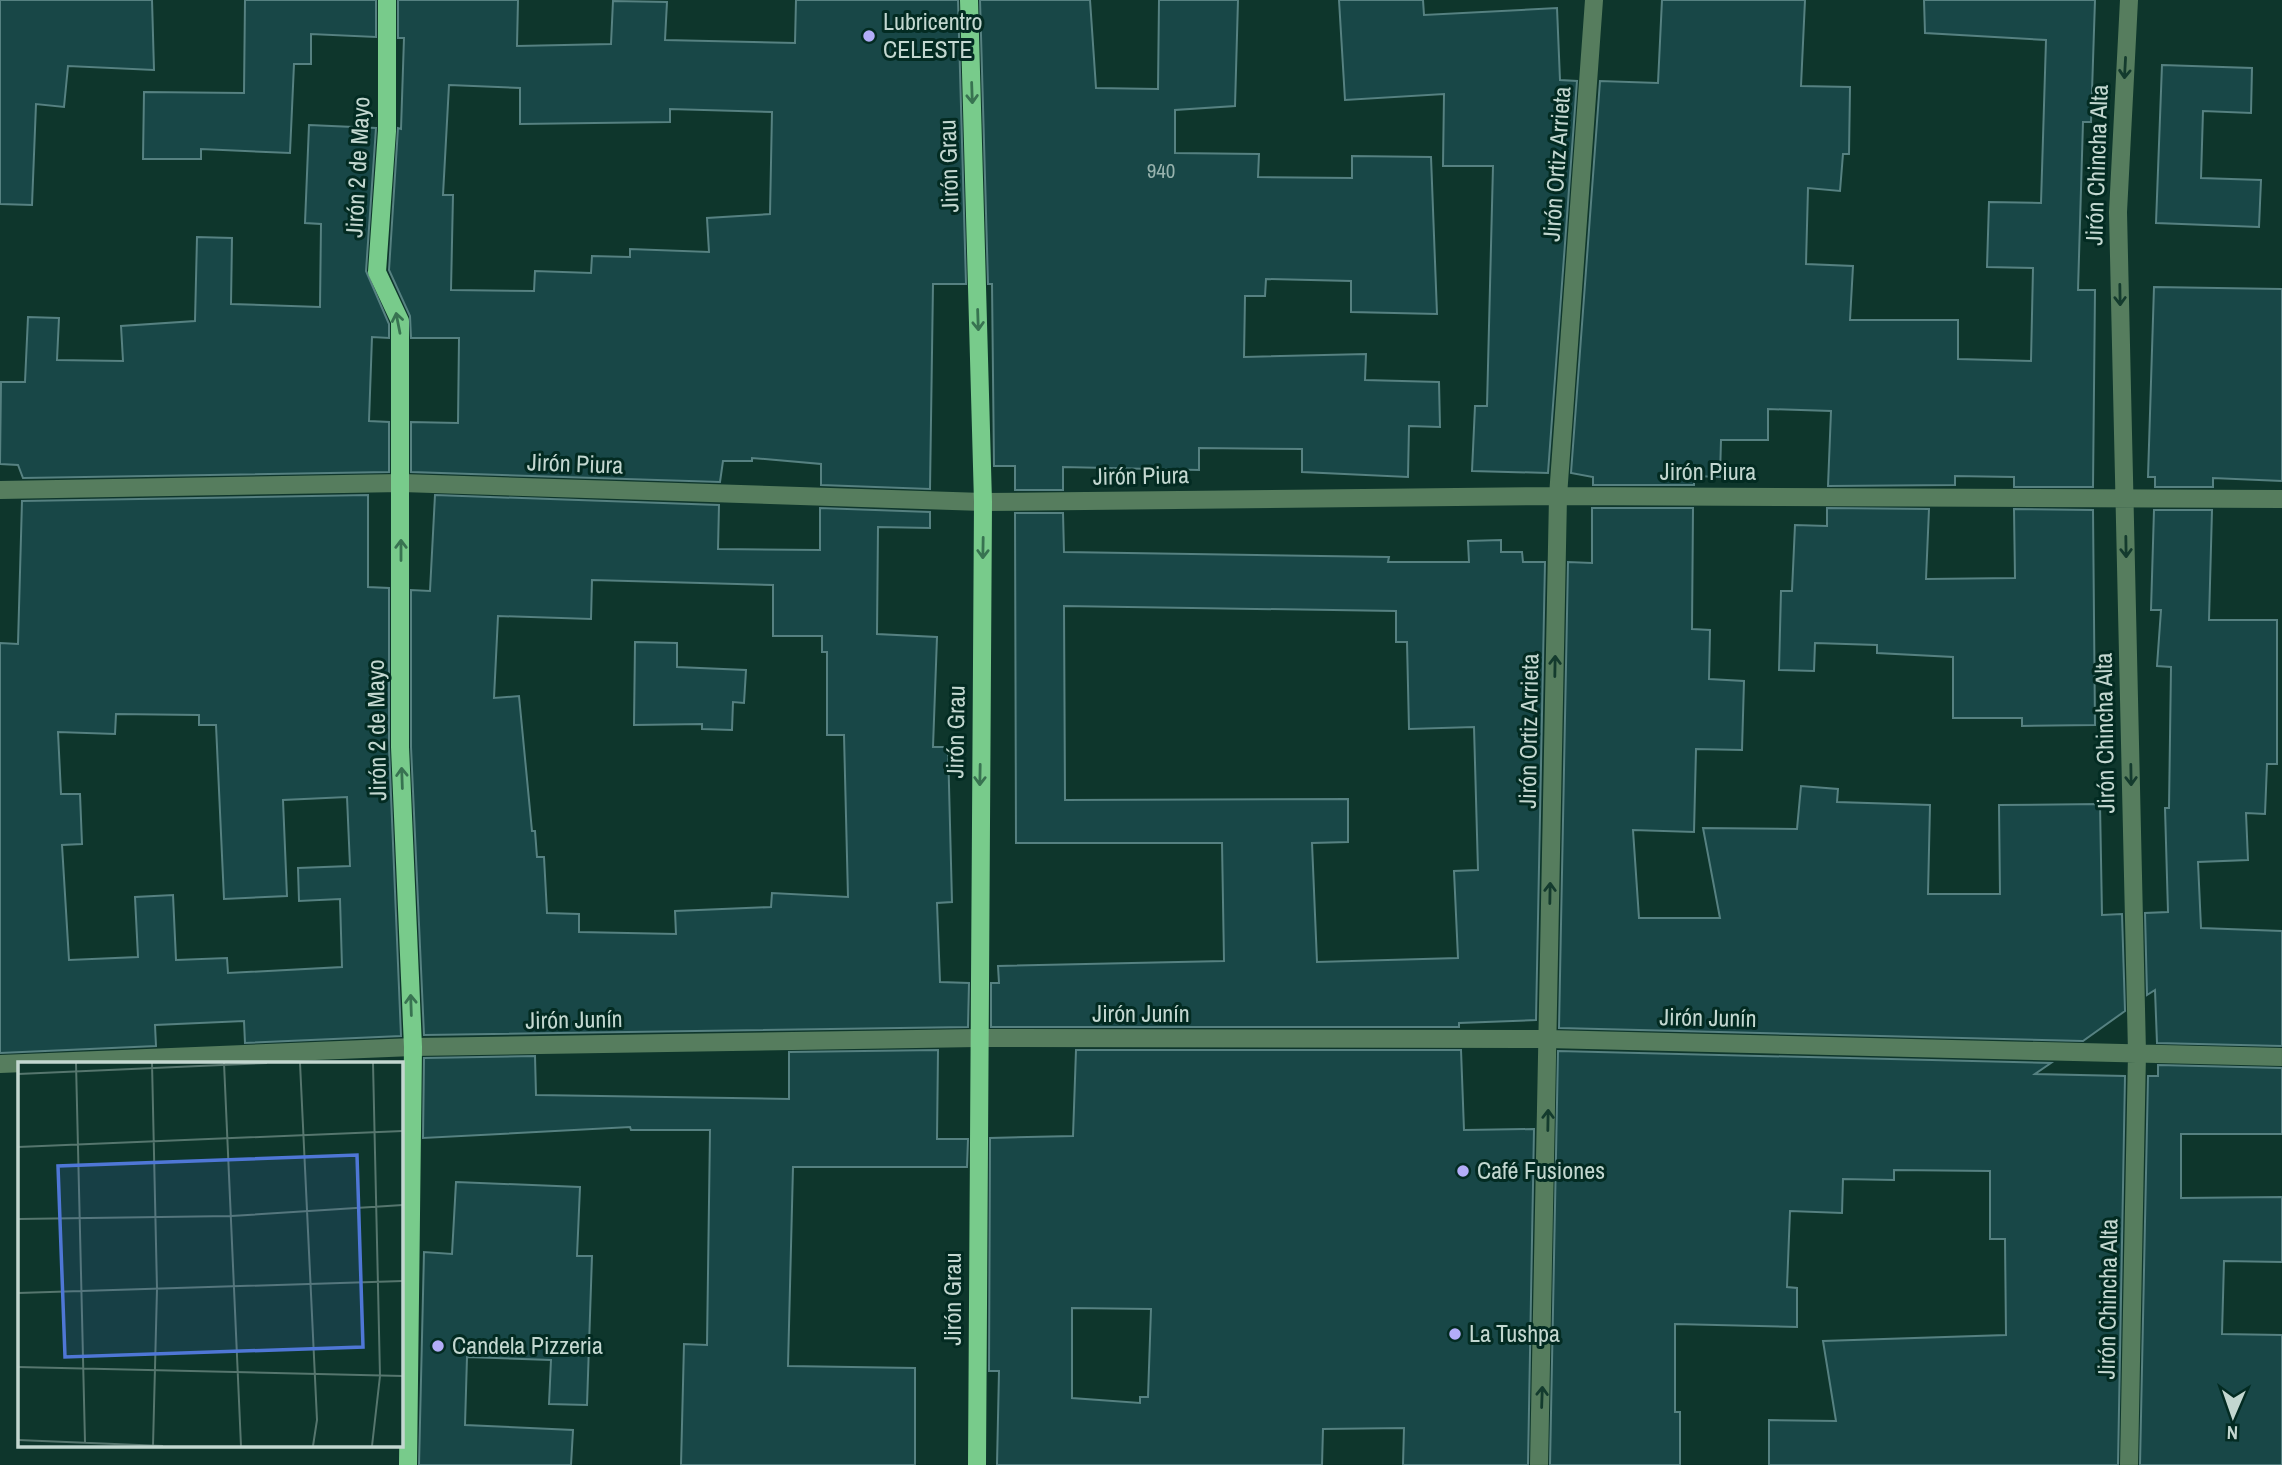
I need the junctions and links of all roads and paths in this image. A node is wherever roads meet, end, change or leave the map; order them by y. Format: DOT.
graph roads {
  1 [pos="387,0"];
  2 [pos="969,0"];
  3 [pos="1594,0"];
  4 [pos="2129,0"];
  5 [pos="402,483"];
  6 [pos="0,490"];
  7 [pos="1558,496"];
  8 [pos="2125,499"];
  9 [pos="2282,499"];
  10 [pos="983,502"];
  11 [pos="978,1038"];
  12 [pos="1547,1039"];
  13 [pos="413,1047"];
  14 [pos="2137,1053"];
  15 [pos="2282,1057"];
  16 [pos="49,1062"];
  17 [pos="18,1063"];
  18 [pos="0,1064"];
  19 [pos="408,1465"];
  20 [pos="977,1465"];
  21 [pos="1539,1465"];
  22 [pos="2129,1465"];
  5 -- 1 [label="main road, Jirón 2 de Mayo, one-way"];
  2 -- 10 [label="main road, Jirón Grau, one-way"];
  3 -- 7 [label="street, Jirón Ortiz Arrieta"];
  4 -- 8 [label="street, Jirón Chincha Alta, one-way"];
  5 -- 6 [label="street, Jirón Piura"];
  5 -- 10 [label="street, Jirón Piura"];
  13 -- 5 [label="main road, Jirón 2 de Mayo, one-way"];
  7 -- 8 [label="street, Jirón Piura"];
  7 -- 10 [label="street, Jirón Piura"];
  12 -- 7 [label="street, Jirón Ortiz Arrieta, one-way"];
  8 -- 9 [label="street, Jirón Piura"];
  8 -- 14 [label="street, Jirón Chincha Alta, one-way"];
  10 -- 11 [label="main road, Jirón Grau, one-way"];
  11 -- 12 [label="street, Jirón Junín"];
  11 -- 13 [label="street, Jirón Junín"];
  11 -- 20 [label="main road, Jirón Grau"];
  12 -- 14 [label="street, Jirón Junín"];
  21 -- 12 [label="street, Jirón Ortiz Arrieta, one-way"];
  13 -- 16 [label="street, Jirón Junín"];
  13 -- 19 [label="main road, Jirón 2 de Mayo"];
  14 -- 15 [label="street, Jirón Junín"];
  14 -- 22 [label="street, Jirón Chincha Alta"];
  17 -- 18 [label="street, Jirón Junín"];
}
